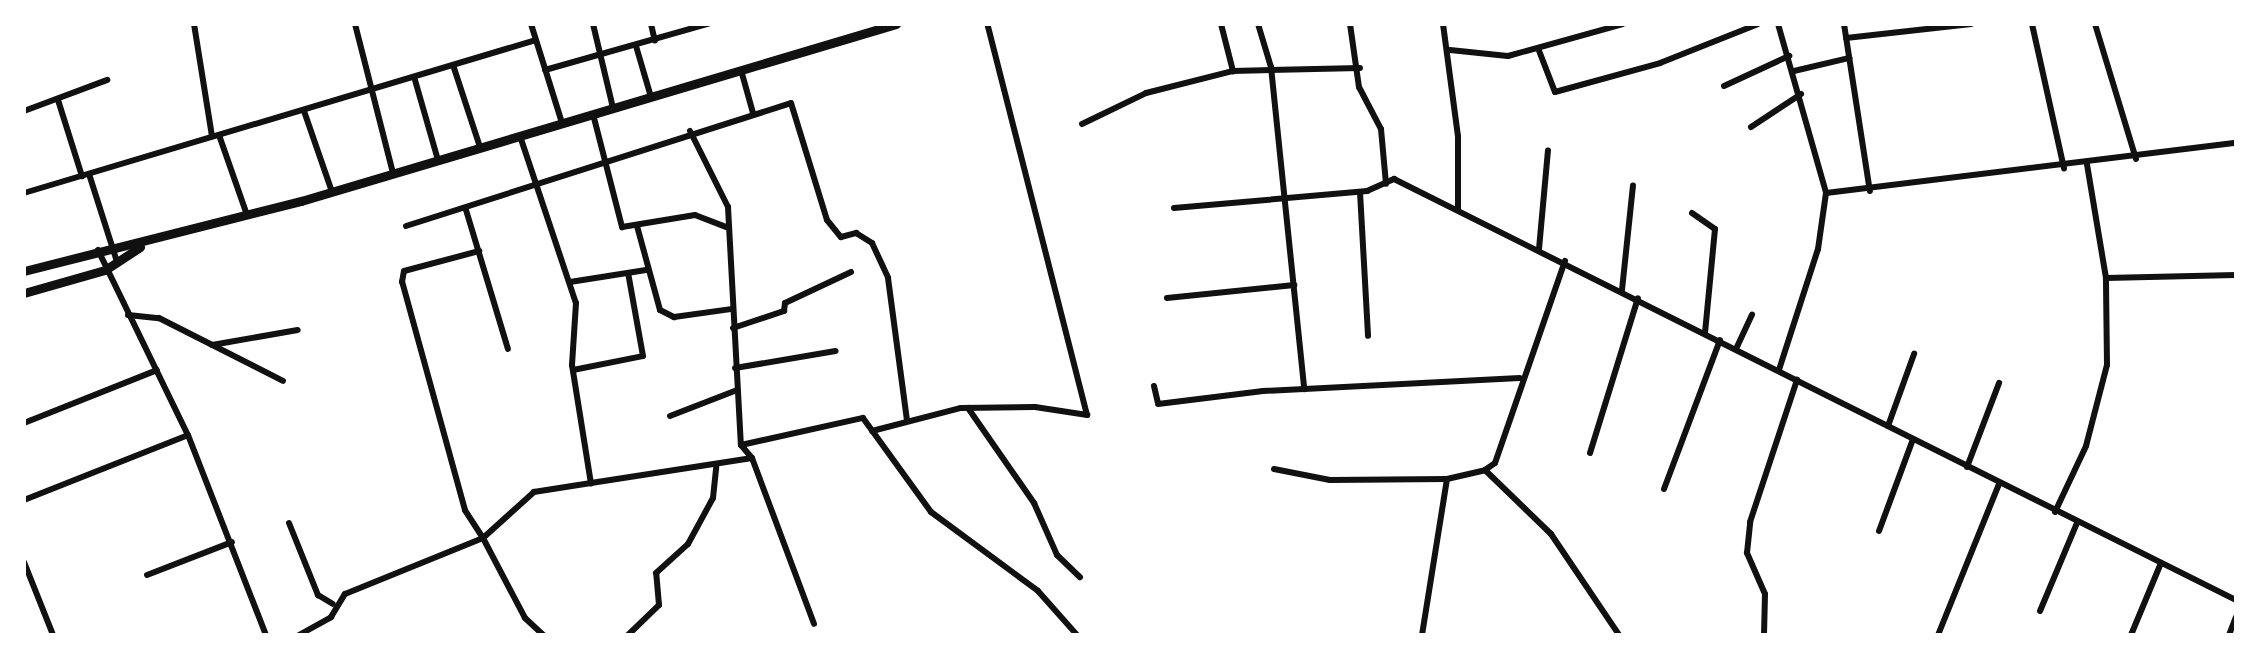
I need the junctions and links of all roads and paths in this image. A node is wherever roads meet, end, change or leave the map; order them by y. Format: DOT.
graph roads {
  1 [pos="194,24"];
  2 [pos="355,24"];
  3 [pos="531,24"];
  4 [pos="593,24"];
  5 [pos="651,24"];
  6 [pos="708,24"];
  7 [pos="896,24"];
  8 [pos="987,24"];
  9 [pos="1221,24"];
  10 [pos="1258,24"];
  11 [pos="1350,24"];
  12 [pos="1443,24"];
  13 [pos="1623,24"];
  14 [pos="1758,24"];
  15 [pos="1778,24"];
  16 [pos="1844,24"];
  17 [pos="1971,24"];
  18 [pos="2032,24"];
  19 [pos="2095,24"];
  20 [pos="871,28"];
  21 [pos="1846,38"];
  22 [pos="536,40"];
  23 [pos="655,41"];
  24 [pos="636,46"];
  25 [pos="1538,48"];
  26 [pos="1450,50"];
  27 [pos="600,54"];
  28 [pos="1789,56"];
  29 [pos="1849,58"];
  30 [pos="1271,67"];
  31 [pos="454,68"];
  32 [pos="1360,68"];
  33 [pos="545,70"];
  34 [pos="741,70"];
  35 [pos="1233,71"];
  36 [pos="1794,71"];
  37 [pos="107,80"];
  38 [pos="415,80"];
  39 [pos="1724,86"];
  40 [pos="373,89"];
  41 [pos="1801,94"];
  42 [pos="651,97"];
  43 [pos="58,100"];
  44 [pos="613,108"];
  45 [pos="24,111"];
  46 [pos="304,111"];
  47 [pos="753,113"];
  48 [pos="593,114"];
  49 [pos="562,123"];
  50 [pos="1082,124"];
  51 [pos="1751,127"];
  52 [pos="690,131"];
  53 [pos="215,136"];
  54 [pos="520,136"];
  55 [pos="2236,143"];
  56 [pos="480,147"];
  57 [pos="1548,150"];
  58 [pos="604,158"];
  59 [pos="2136,159"];
  60 [pos="438,160"];
  61 [pos="2087,165"];
  62 [pos="2064,168"];
  63 [pos="393,173"];
  64 [pos="86,175"];
  65 [pos="1386,184"];
  66 [pos="1633,186"];
  67 [pos="538,187"];
  68 [pos="1870,191"];
  69 [pos="332,192"];
  70 [pos="1360,192"];
  71 [pos="24,193"];
  72 [pos="1826,193"];
  73 [pos="1284,198"];
  74 [pos="1174,208"];
  75 [pos="1458,209"];
  76 [pos="466,210"];
  77 [pos="1692,213"];
  78 [pos="248,216"];
  79 [pos="406,226"];
  80 [pos="637,226"];
  81 [pos="726,227"];
  82 [pos="143,245"];
  83 [pos="114,247"];
  84 [pos="97,249"];
  85 [pos="1539,249"];
  86 [pos="479,251"];
  87 [pos="1565,261"];
  88 [pos="117,262"];
  89 [pos="105,270"];
  90 [pos="646,270"];
  91 [pos="24,271"];
  92 [pos="851,272"];
  93 [pos="628,273"];
  94 [pos="2236,275"];
  95 [pos="2106,278"];
  96 [pos="570,282"];
  97 [pos="1294,285"];
  98 [pos="1622,290"];
  99 [pos="24,293"];
  100 [pos="651,293"];
  101 [pos="632,296"];
  102 [pos="1167,298"];
  103 [pos="1638,298"];
  104 [pos="732,309"];
  105 [pos="1752,314"];
  106 [pos="128,315"];
  107 [pos="733,328"];
  108 [pos="298,330"];
  109 [pos="1705,333"];
  110 [pos="1368,336"];
  111 [pos="1720,340"];
  112 [pos="212,345"];
  113 [pos="508,349"];
  114 [pos="1736,349"];
  115 [pos="836,351"];
  116 [pos="1914,354"];
  117 [pos="735,368"];
  118 [pos="157,370"];
  119 [pos="573,370"];
  120 [pos="1779,370"];
  121 [pos="1520,378"];
  122 [pos="1797,380"];
  123 [pos="283,381"];
  124 [pos="1999,383"];
  125 [pos="1154,386"];
  126 [pos="1304,389"];
  127 [pos="737,390"];
  128 [pos="968,408"];
  129 [pos="670,416"];
  130 [pos="907,421"];
  131 [pos="24,423"];
  132 [pos="1888,426"];
  133 [pos="872,431"];
  134 [pos="188,435"];
  135 [pos="1913,439"];
  136 [pos="741,445"];
  137 [pos="1590,453"];
  138 [pos="752,458"];
  139 [pos="716,467"];
  140 [pos="1967,467"];
  141 [pos="1274,469"];
  142 [pos="1485,470"];
  143 [pos="1447,479"];
  144 [pos="591,483"];
  145 [pos="1999,484"];
  146 [pos="1664,489"];
  147 [pos="24,500"];
  148 [pos="2055,512"];
  149 [pos="289,523"];
  150 [pos="2077,523"];
  151 [pos="1879,531"];
  152 [pos="483,538"];
  153 [pos="232,542"];
  154 [pos="24,562"];
  155 [pos="2161,563"];
  156 [pos="147,575"];
  157 [pos="1080,577"];
  158 [pos="2236,600"];
  159 [pos="333,604"];
  160 [pos="2040,611"];
  161 [pos="2236,617"];
  162 [pos="814,624"];
  163 [pos="53,635"];
  164 [pos="266,635"];
  165 [pos="299,635"];
  166 [pos="543,635"];
  167 [pos="628,635"];
  168 [pos="1077,635"];
  169 [pos="1422,635"];
  170 [pos="1619,635"];
  171 [pos="1764,635"];
  172 [pos="1938,635"];
  173 [pos="2131,635"];
  174 [pos="2229,635"];
  1 -- 53 [label="street"];
  2 -- 40 [label="street"];
  3 -- 22 [label="street"];
  4 -- 27 [label="street"];
  5 -- 23 [label="street"];
  6 -- 23 [label="street"];
  7 -- 20 [label="highway"];
  8 -- 128 [label="street"];
  9 -- 35 [label="street"];
  10 -- 30 [label="street"];
  11 -- 32 [label="street"];
  12 -- 26 [label="street"];
  13 -- 25 [label="street"];
  14 -- 25 [label="street"];
  15 -- 28 [label="street"];
  16 -- 21 [label="street"];
  17 -- 21 [label="street"];
  18 -- 62 [label="street"];
  19 -- 59 [label="street"];
  20 -- 34 [label="highway"];
  21 -- 29 [label="street"];
  22 -- 31 [label="street"];
  22 -- 33 [label="street"];
  23 -- 24 [label="street"];
  24 -- 27 [label="street"];
  24 -- 42 [label="street"];
  25 -- 26 [label="street"];
  26 -- 75 [label="street"];
  27 -- 33 [label="street"];
  27 -- 44 [label="street"];
  28 -- 36 [label="street"];
  28 -- 39 [label="street"];
  29 -- 36 [label="street"];
  29 -- 68 [label="street"];
  30 -- 32 [label="street"];
  30 -- 35 [label="street"];
  30 -- 73 [label="street"];
  31 -- 38 [label="street"];
  31 -- 56 [label="street"];
  32 -- 65 [label="street"];
  33 -- 49 [label="street"];
  34 -- 42 [label="highway"];
  34 -- 47 [label="street"];
  35 -- 50 [label="street"];
  36 -- 41 [label="street"];
  37 -- 43 [label="street"];
  38 -- 40 [label="street"];
  38 -- 60 [label="street"];
  40 -- 46 [label="street"];
  40 -- 63 [label="street"];
  41 -- 51 [label="street"];
  41 -- 72 [label="street"];
  42 -- 44 [label="highway"];
  43 -- 45 [label="street"];
  43 -- 64 [label="street"];
  44 -- 48 [label="highway"];
  46 -- 53 [label="street"];
  46 -- 69 [label="street"];
  47 -- 52 [label="street"];
  47 -- 130 [label="street"];
  48 -- 49 [label="highway"];
  48 -- 58 [label="street"];
  49 -- 54 [label="highway"];
  52 -- 58 [label="street"];
  52 -- 81 [label="street"];
  53 -- 64 [label="street"];
  53 -- 78 [label="street"];
  54 -- 56 [label="highway"];
  54 -- 67 [label="street"];
  55 -- 59 [label="street"];
  56 -- 60 [label="highway"];
  57 -- 85 [label="street"];
  58 -- 67 [label="street"];
  58 -- 80 [label="street"];
  59 -- 61 [label="street"];
  60 -- 63 [label="highway"];
  61 -- 62 [label="street"];
  61 -- 95 [label="street"];
  62 -- 68 [label="street"];
  63 -- 69 [label="highway"];
  64 -- 71 [label="street"];
  64 -- 83 [label="street"];
  65 -- 70 [label="street"];
  65 -- 75 [label="street"];
  66 -- 98 [label="street"];
  67 -- 76 [label="street"];
  67 -- 96 [label="street"];
  68 -- 72 [label="street"];
  69 -- 78 [label="highway"];
  70 -- 73 [label="street"];
  70 -- 110 [label="street"];
  72 -- 120 [label="street"];
  73 -- 74 [label="street"];
  73 -- 97 [label="street"];
  75 -- 85 [label="street"];
  76 -- 79 [label="street"];
  76 -- 86 [label="street"];
  77 -- 109 [label="street"];
  78 -- 82 [label="highway"];
  80 -- 81 [label="street"];
  80 -- 90 [label="street"];
  81 -- 104 [label="street"];
  82 -- 83 [label="highway"];
  82 -- 88 [label="highway"];
  83 -- 84 [label="highway"];
  83 -- 88 [label="street"];
  84 -- 89 [label="street"];
  84 -- 91 [label="highway"];
  85 -- 87 [label="street"];
  86 -- 113 [label="street"];
  86 -- 152 [label="street"];
  87 -- 98 [label="street"];
  87 -- 121 [label="street"];
  88 -- 89 [label="highway"];
  89 -- 99 [label="highway"];
  89 -- 106 [label="street"];
  90 -- 93 [label="street"];
  90 -- 100 [label="street"];
  92 -- 107 [label="street"];
  93 -- 96 [label="street"];
  93 -- 101 [label="street"];
  94 -- 95 [label="street"];
  95 -- 148 [label="street"];
  96 -- 119 [label="street"];
  97 -- 102 [label="street"];
  97 -- 126 [label="street"];
  98 -- 103 [label="street"];
  100 -- 101 [label="street"];
  100 -- 104 [label="street"];
  101 -- 119 [label="street"];
  103 -- 109 [label="street"];
  103 -- 137 [label="street"];
  104 -- 107 [label="street"];
  105 -- 114 [label="street"];
  106 -- 112 [label="street"];
  106 -- 118 [label="street"];
  107 -- 117 [label="street"];
  108 -- 112 [label="street"];
  109 -- 111 [label="street"];
  111 -- 114 [label="street"];
  111 -- 146 [label="street"];
  112 -- 123 [label="street"];
  114 -- 120 [label="street"];
  115 -- 117 [label="street"];
  116 -- 132 [label="street"];
  117 -- 127 [label="street"];
  118 -- 131 [label="street"];
  118 -- 134 [label="street"];
  119 -- 144 [label="street"];
  120 -- 122 [label="street"];
  121 -- 126 [label="street"];
  121 -- 142 [label="street"];
  122 -- 132 [label="street"];
  122 -- 171 [label="street"];
  124 -- 140 [label="street"];
  125 -- 126 [label="street"];
  127 -- 129 [label="street"];
  127 -- 136 [label="street"];
  128 -- 130 [label="street"];
  128 -- 157 [label="street"];
  130 -- 133 [label="street"];
  132 -- 135 [label="street"];
  133 -- 136 [label="street"];
  133 -- 168 [label="street"];
  134 -- 147 [label="street"];
  134 -- 153 [label="street"];
  135 -- 140 [label="street"];
  135 -- 151 [label="street"];
  136 -- 138 [label="street"];
  138 -- 139 [label="street"];
  138 -- 162 [label="street"];
  139 -- 144 [label="street"];
  139 -- 167 [label="street"];
  140 -- 145 [label="street"];
  141 -- 143 [label="street"];
  142 -- 143 [label="street"];
  142 -- 170 [label="street"];
  143 -- 169 [label="street"];
  144 -- 152 [label="street"];
  145 -- 148 [label="street"];
  145 -- 172 [label="street"];
  148 -- 150 [label="street"];
  149 -- 159 [label="street"];
  150 -- 155 [label="street"];
  150 -- 160 [label="street"];
  152 -- 159 [label="street"];
  152 -- 166 [label="street"];
  153 -- 156 [label="street"];
  153 -- 164 [label="street"];
  154 -- 163 [label="street"];
  155 -- 158 [label="street"];
  155 -- 173 [label="street"];
  159 -- 165 [label="street"];
  161 -- 174 [label="street"];
}
